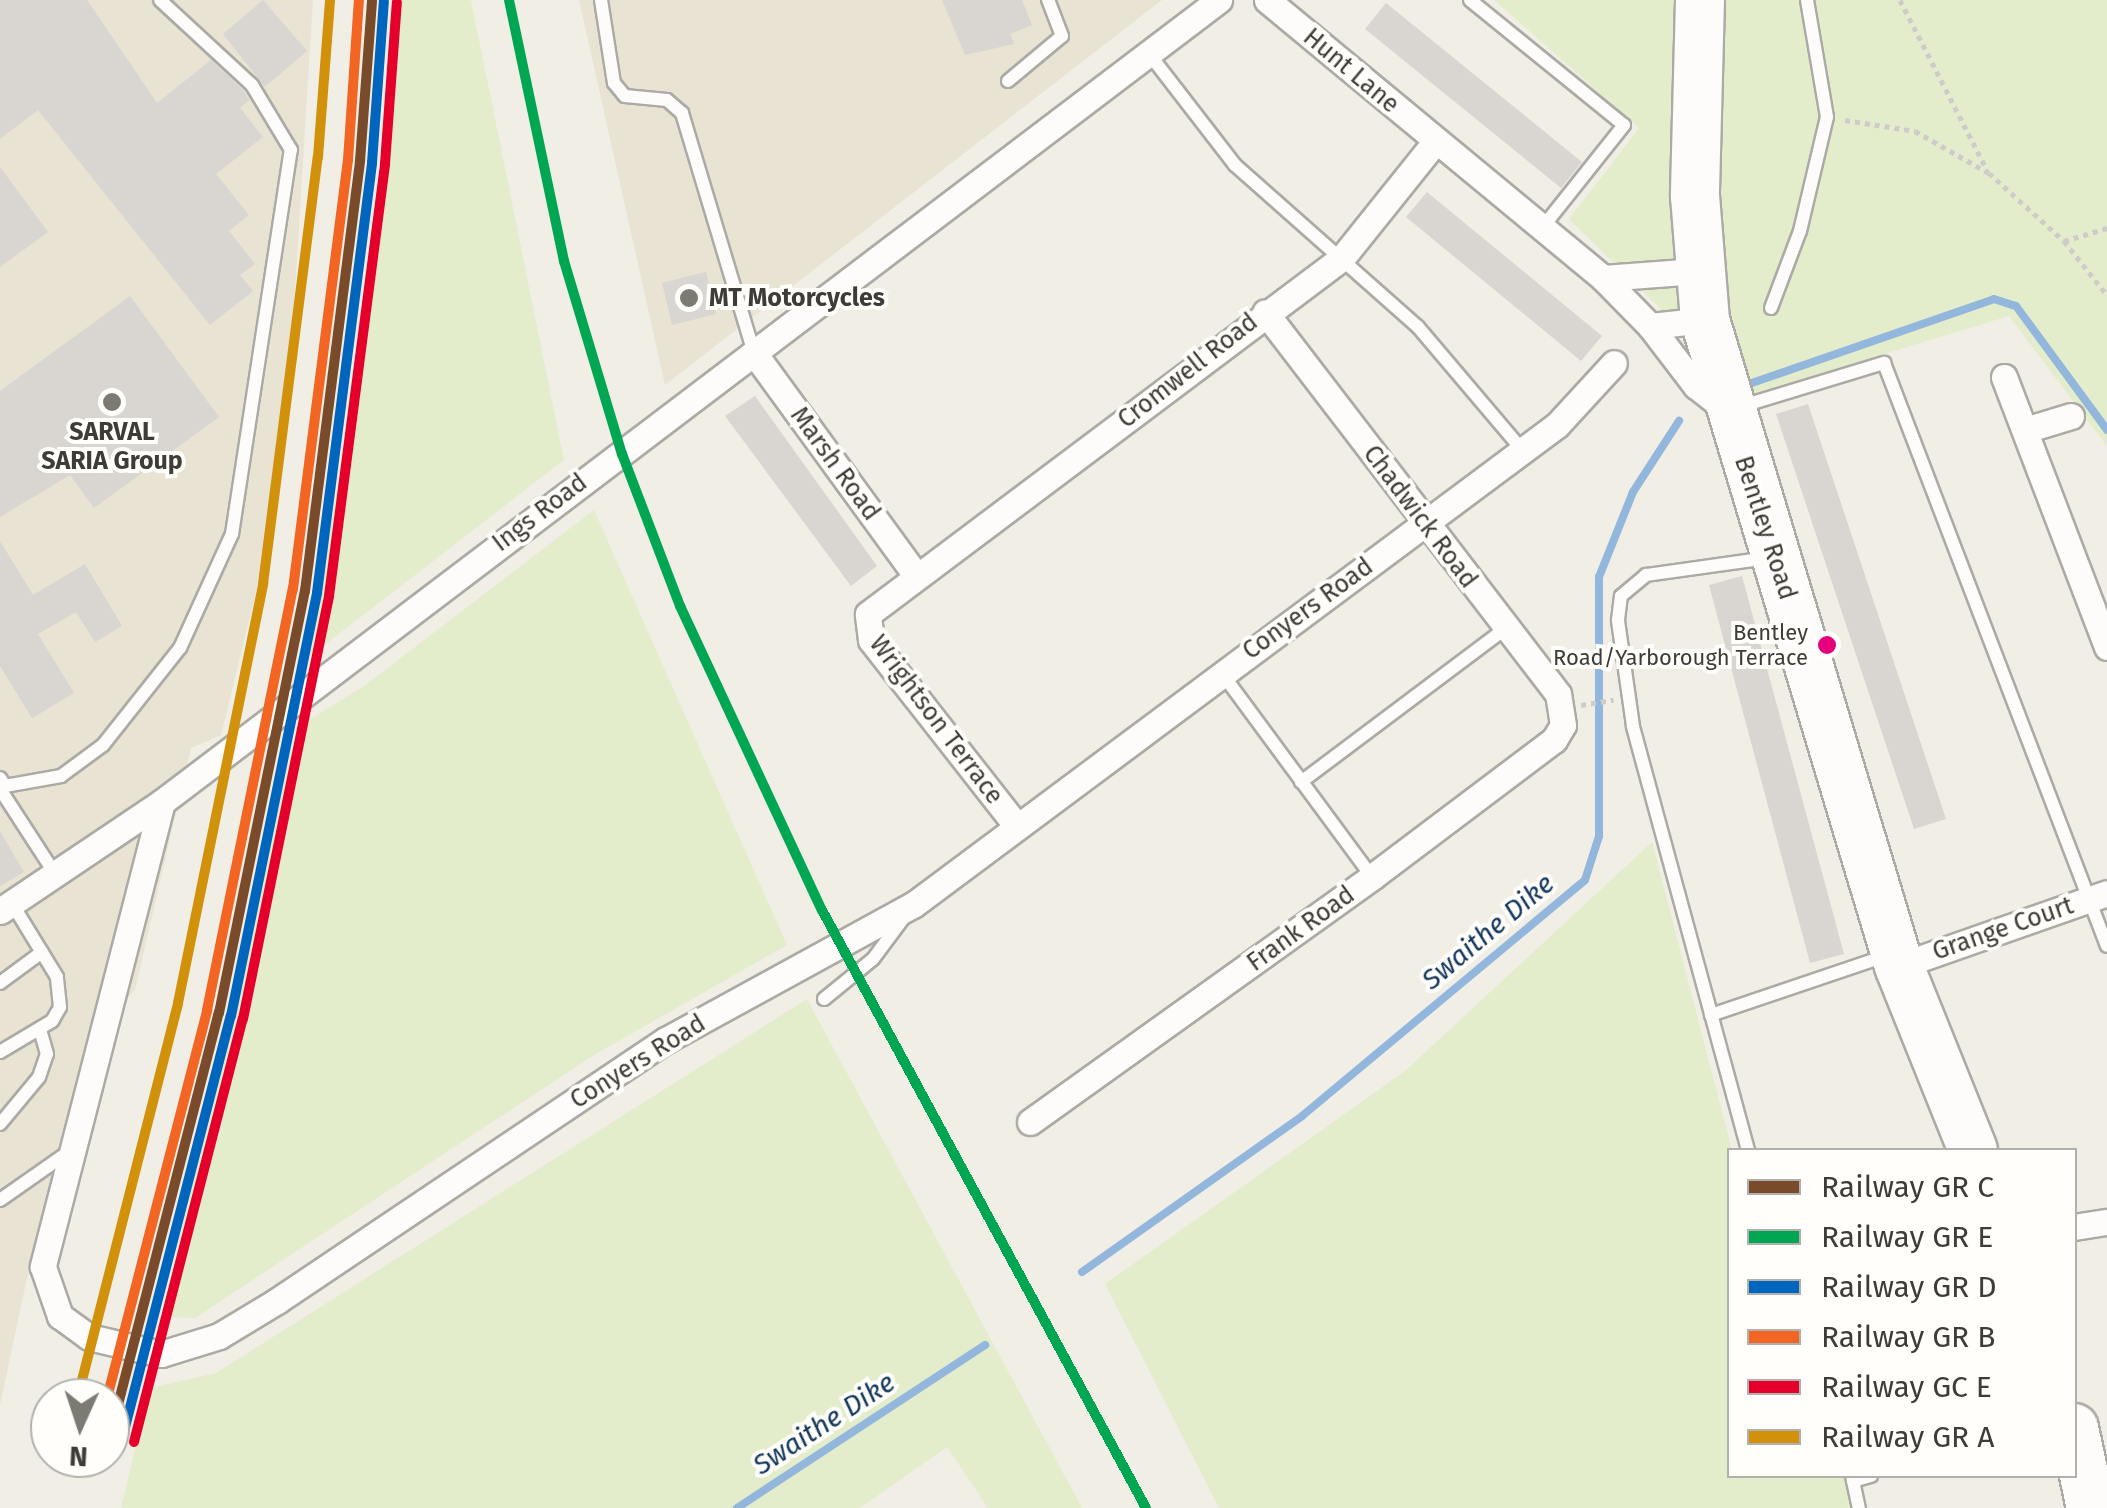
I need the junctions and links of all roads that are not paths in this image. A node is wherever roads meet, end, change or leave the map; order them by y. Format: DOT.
graph roads {
  1 [pos="160,0"];
  2 [pos="600,0"];
  3 [pos="1048,0"];
  4 [pos="1220,0"];
  5 [pos="1267,0"];
  6 [pos="1470,0"];
  7 [pos="1700,0"];
  8 [pos="1806,0"];
  9 [pos="1150,54"];
  10 [pos="1008,81"];
  11 [pos="1435,142"];
  12 [pos="1542,228"];
  13 [pos="1342,258"];
  14 [pos="1697,270"];
  15 [pos="1604,278"];
  16 [pos="1771,308"];
  17 [pos="1265,312"];
  18 [pos="1705,320"];
  19 [pos="1650,326"];
  20 [pos="754,353"];
  21 [pos="1614,363"];
  22 [pos="2004,377"];
  23 [pos="1728,411"];
  24 [pos="2071,416"];
  25 [pos="2025,430"];
  26 [pos="1523,451"];
  27 [pos="1424,524"];
  28 [pos="1775,557"];
  29 [pos="916,575"];
  30 [pos="1505,629"];
  31 [pos="2107,647"];
  32 [pos="1221,672"];
  33 [pos="1563,717"];
  34 [pos="1302,782"];
  35 [pos="2,784"];
  36 [pos="162,802"];
  37 [pos="1016,825"];
  38 [pos="52,869"];
  39 [pos="1372,876"];
  40 [pos="2098,896"];
  41 [pos="912,905"];
  42 [pos="6,906"];
  43 [pos="2107,946"];
  44 [pos="42,952"];
  45 [pos="1897,959"];
  46 [pos="0,983"];
  47 [pos="824,1000"];
  48 [pos="1711,1015"];
  49 [pos="40,1030"];
  50 [pos="0,1052"];
  51 [pos="1030,1122"];
  52 [pos="0,1124"];
  53 [pos="76,1147"];
  54 [pos="1747,1148"];
  55 [pos="1972,1148"];
  56 [pos="0,1200"];
  57 [pos="2107,1222"];
  58 [pos="2077,1227"];
  59 [pos="2077,1443"];
  60 [pos="1852,1478"];
  61 [pos="1859,1508"];
  62 [pos="2090,1508"];
  1 -- 35 [label="lane"];
  2 -- 20 [label="lane"];
  3 -- 10 [label="lane"];
  4 -- 9 [label="street, Ings Road"];
  5 -- 11 [label="street, Hunt Lane"];
  6 -- 12 [label="lane"];
  7 -- 14 [label="highway, Bentley Road"];
  8 -- 16 [label="lane"];
  9 -- 13 [label="lane"];
  9 -- 20 [label="street, Ings Road"];
  11 -- 12 [label="street, Hunt Lane"];
  11 -- 13 [label="street, Cromwell Road"];
  12 -- 15 [label="street, Hunt Lane"];
  13 -- 17 [label="street, Cromwell Road"];
  13 -- 26 [label="lane"];
  14 -- 15 [label="street"];
  14 -- 18 [label="highway, Bentley Road"];
  15 -- 19 [label="street, Hunt Lane"];
  17 -- 27 [label="street, Chadwick Road"];
  17 -- 29 [label="street, Cromwell Road"];
  18 -- 19 [label="street"];
  18 -- 23 [label="highway, Bentley Road"];
  19 -- 23 [label="street, Hunt Lane"];
  20 -- 29 [label="street, Marsh Road"];
  20 -- 36 [label="street, Ings Road"];
  21 -- 26 [label="street, Conyers Road"];
  22 -- 25 [label="street"];
  23 -- 28 [label="highway, Bentley Road"];
  23 -- 40 [label="lane"];
  24 -- 25 [label="street"];
  25 -- 31 [label="street"];
  26 -- 27 [label="street, Conyers Road"];
  27 -- 30 [label="street, Chadwick Road"];
  27 -- 32 [label="street, Conyers Road"];
  28 -- 45 [label="highway, Bentley Road"];
  28 -- 48 [label="lane"];
  29 -- 37 [label="street, Wrightson Terrace"];
  30 -- 33 [label="street, Chadwick Road"];
  30 -- 34 [label="lane"];
  32 -- 34 [label="lane"];
  32 -- 37 [label="street, Conyers Road"];
  33 -- 39 [label="street, Frank Road"];
  34 -- 39 [label="lane"];
  35 -- 38 [label="lane"];
  36 -- 38 [label="street, Ings Road"];
  36 -- 53 [label="street, Conyers Road"];
  37 -- 41 [label="street, Conyers Road"];
  38 -- 42 [label="street, Ings Road"];
  39 -- 51 [label="street, Frank Road"];
  40 -- 43 [label="lane"];
  40 -- 45 [label="street, Grange Court"];
  41 -- 47 [label="lane"];
  41 -- 53 [label="street, Conyers Road"];
  42 -- 44 [label="lane"];
  44 -- 46 [label="lane"];
  44 -- 49 [label="lane"];
  45 -- 48 [label="lane"];
  45 -- 55 [label="highway, Bentley Road"];
  48 -- 54 [label="lane"];
  49 -- 50 [label="lane"];
  49 -- 52 [label="lane"];
  53 -- 56 [label="lane"];
  57 -- 58 [label="street"];
  59 -- 62 [label="highway"];
  60 -- 61 [label="lane"];
}
